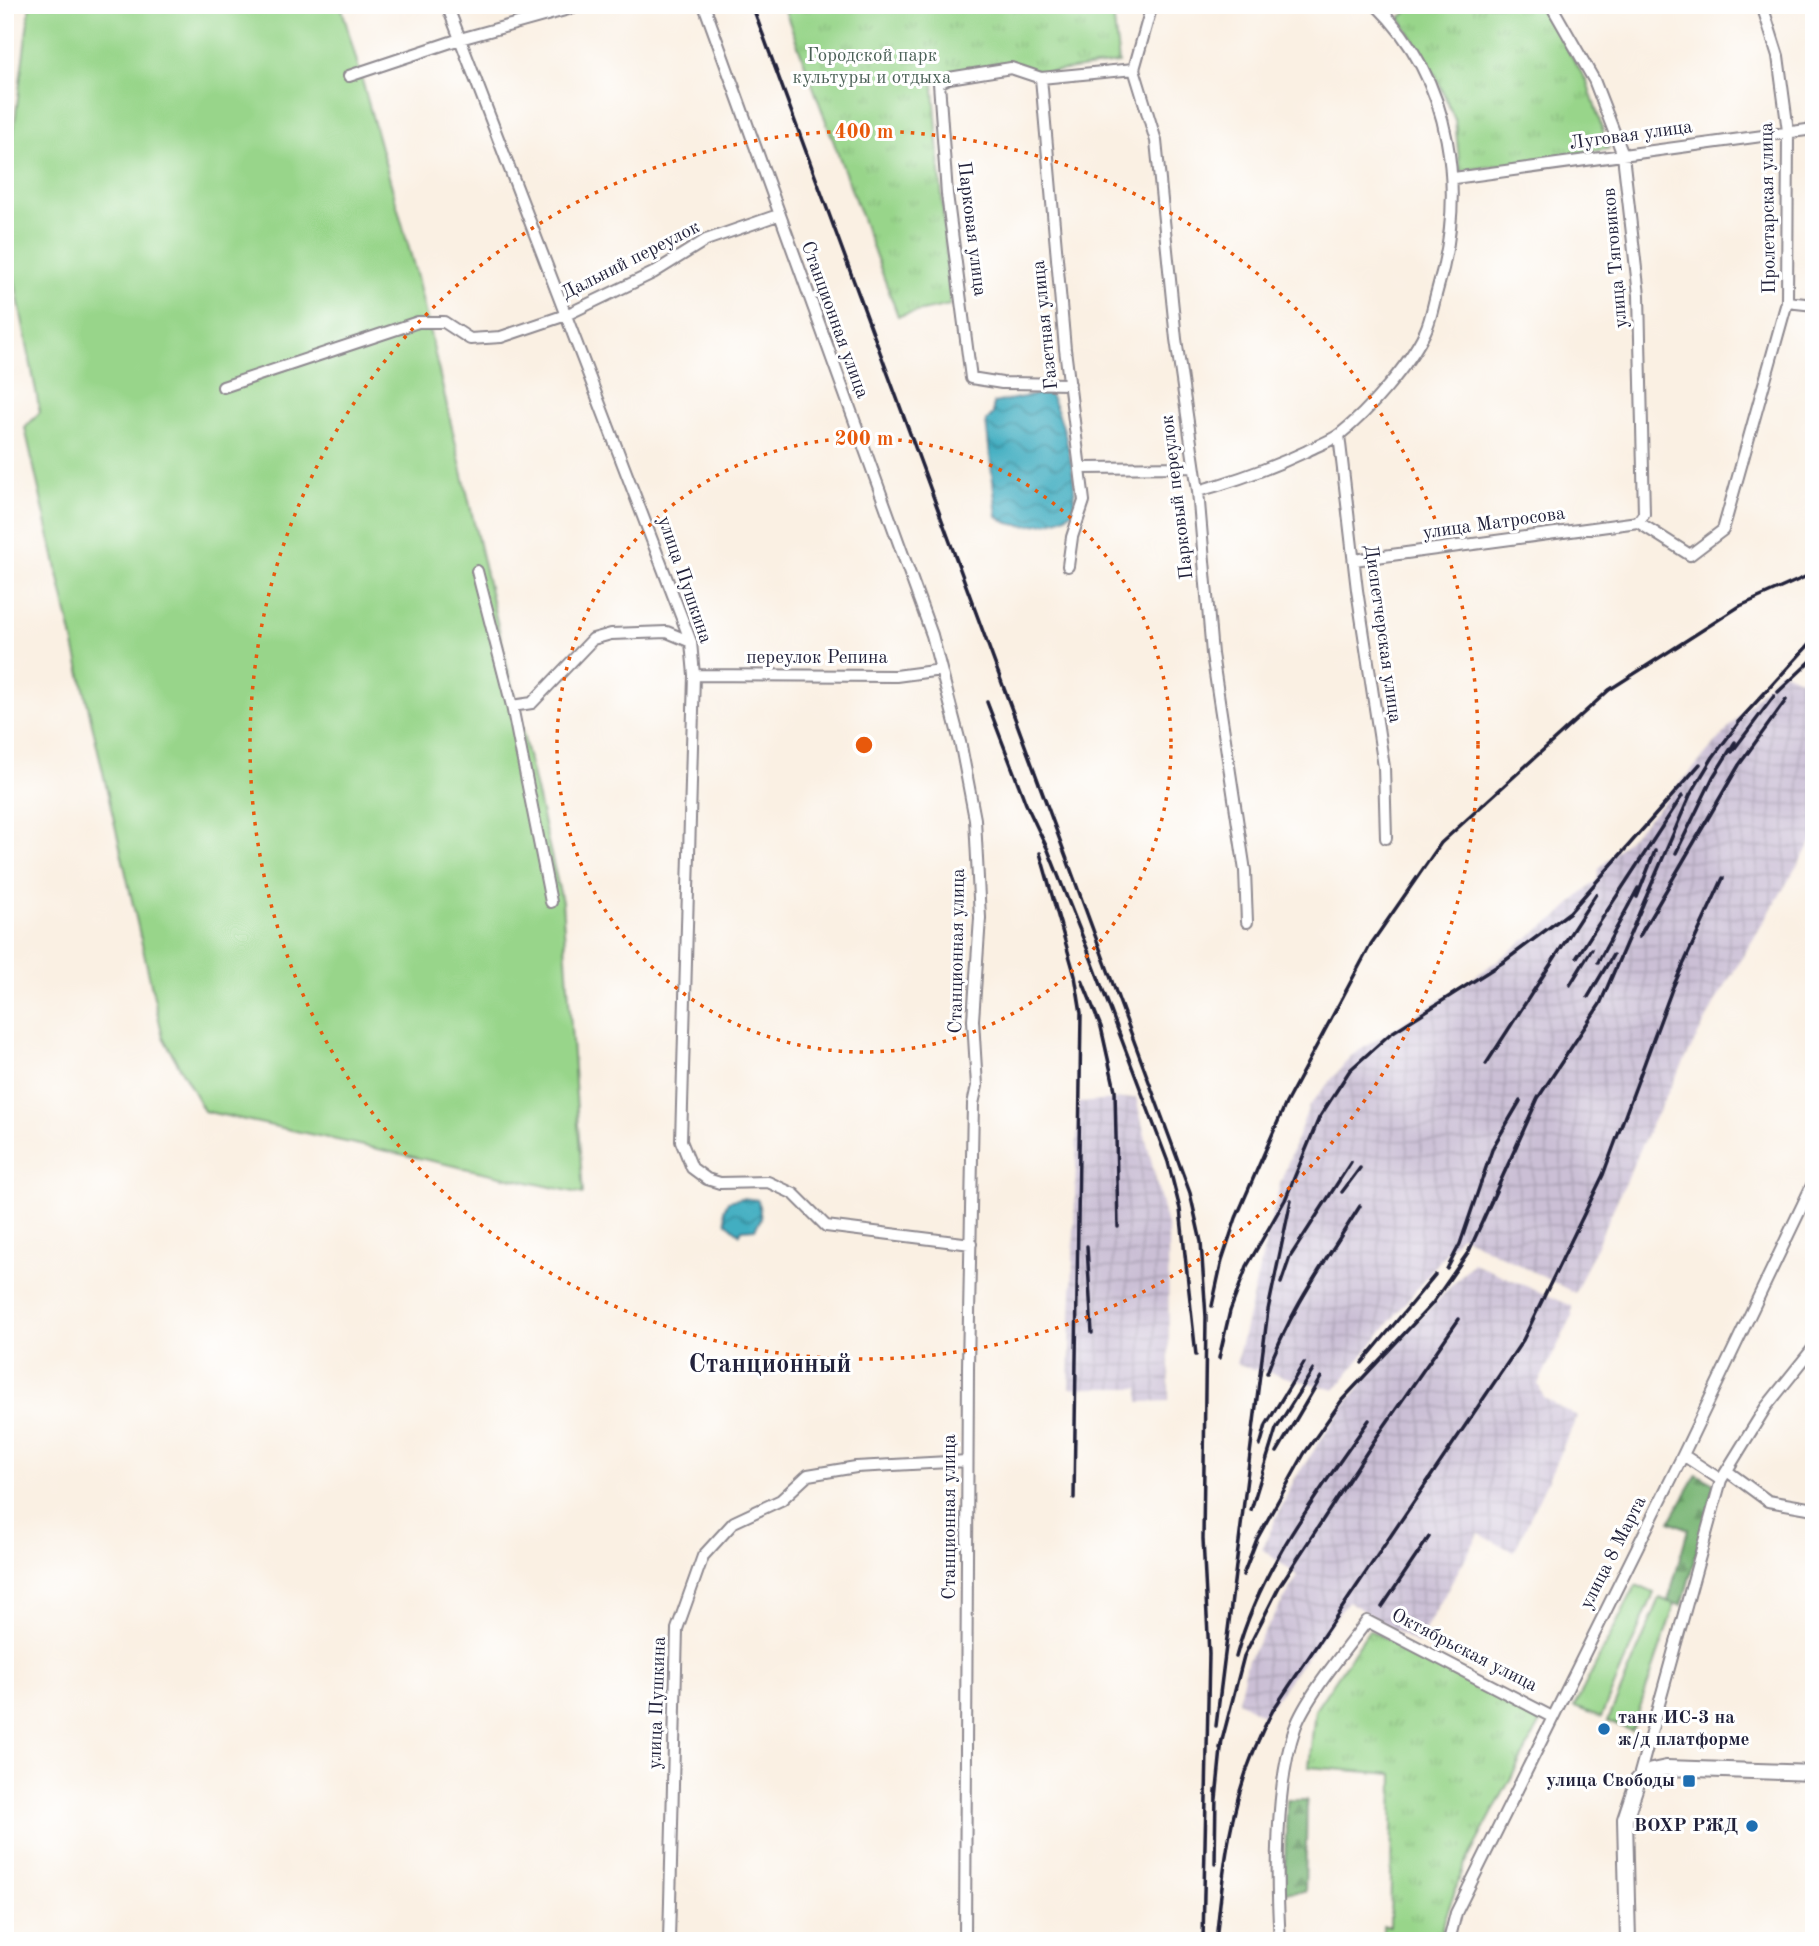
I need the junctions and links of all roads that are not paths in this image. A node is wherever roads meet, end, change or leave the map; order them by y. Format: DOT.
graph roads {
  1 [pos="447,5"];
  2 [pos="583,5"];
  3 [pos="704,5"];
  4 [pos="1152,5"];
  5 [pos="1376,5"];
  6 [pos="1551,5"];
  7 [pos="1762,5"];
  8 [pos="555,9"];
  9 [pos="460,39"];
  10 [pos="1134,69"];
  11 [pos="349,76"];
  12 [pos="1041,78"];
  13 [pos="1814,129"];
  14 [pos="1788,131"];
  15 [pos="1623,155"];
  16 [pos="1454,178"];
  17 [pos="778,215"];
  18 [pos="1787,302"];
  19 [pos="1814,305"];
  20 [pos="566,315"];
  21 [pos="1070,384"];
  22 [pos="223,387"];
  23 [pos="1339,435"];
  24 [pos="1192,467"];
  25 [pos="1081,468"];
  26 [pos="1198,491"];
  27 [pos="1638,522"];
  28 [pos="1354,560"];
  29 [pos="1068,566"];
  30 [pos="477,571"];
  31 [pos="691,642"];
  32 [pos="941,670"];
  33 [pos="694,675"];
  34 [pos="512,706"];
  35 [pos="1386,838"];
  36 [pos="551,902"];
  37 [pos="1247,922"];
  38 [pos="1814,1181"];
  39 [pos="971,1244"];
  40 [pos="1814,1347"];
  41 [pos="1683,1455"];
  42 [pos="967,1461"];
  43 [pos="1724,1476"];
  44 [pos="1814,1509"];
  45 [pos="1552,1717"];
  46 [pos="1814,1773"];
  47 [pos="1638,1780"];
  48 [pos="669,1941"];
  49 [pos="965,1941"];
  50 [pos="1280,1941"];
  51 [pos="1449,1941"];
  52 [pos="1628,1941"];
  1 -- 9 [label="street, улица Пушкина"];
  2 -- 8 [label="street"];
  3 -- 17 [label="street, Станционная улица"];
  4 -- 10 [label="street"];
  5 -- 16 [label="street"];
  6 -- 15 [label="street, улица Тяговиков"];
  7 -- 14 [label="street, Пролетарская улица"];
  8 -- 9 [label="street"];
  9 -- 11 [label="street"];
  9 -- 20 [label="street, улица Пушкина"];
  10 -- 12 [label="street"];
  10 -- 24 [label="street, Парковый переулок"];
  12 -- 21 [label="street, Газетная улица"];
  12 -- 21 [label="street, Парковая улица"];
  13 -- 14 [label="street, Луговая улица"];
  14 -- 15 [label="street, Луговая улица"];
  14 -- 18 [label="street, Пролетарская улица"];
  15 -- 16 [label="street, Луговая улица"];
  15 -- 27 [label="street, улица Тяговиков"];
  16 -- 23 [label="street"];
  17 -- 20 [label="street, Дальний переулок"];
  17 -- 32 [label="street, Станционная улица"];
  18 -- 19 [label="street"];
  18 -- 27 [label="street, Пролетарская улица"];
  20 -- 22 [label="street, Дальний переулок"];
  20 -- 31 [label="street, улица Пушкина"];
  21 -- 25 [label="street, Газетная улица"];
  23 -- 26 [label="street"];
  23 -- 28 [label="street, Диспетчерская улица"];
  24 -- 25 [label="street"];
  24 -- 26 [label="street, Парковый переулок"];
  25 -- 29 [label="street, Газетная улица"];
  26 -- 37 [label="street, Парковый переулок"];
  27 -- 28 [label="street, улица Матросова"];
  28 -- 35 [label="street, Диспетчерская улица"];
  30 -- 34 [label="street"];
  31 -- 33 [label="street, улица Пушкина"];
  31 -- 34 [label="street"];
  32 -- 33 [label="street, переулок Репина"];
  32 -- 39 [label="street, Станционная улица"];
  33 -- 39 [label="street, улица Пушкина"];
  34 -- 36 [label="street"];
  38 -- 41 [label="street, улица 8 Марта"];
  39 -- 42 [label="street, Станционная улица"];
  40 -- 43 [label="street"];
  41 -- 43 [label="street"];
  41 -- 45 [label="street, улица 8 Марта"];
  42 -- 48 [label="street, улица Пушкина"];
  42 -- 49 [label="street, Станционная улица"];
  43 -- 44 [label="street"];
  43 -- 47 [label="street"];
  45 -- 50 [label="street, Октябрьская улица"];
  45 -- 51 [label="street, улица 8 Марта"];
  46 -- 47 [label="street"];
  47 -- 52 [label="street"];
}
